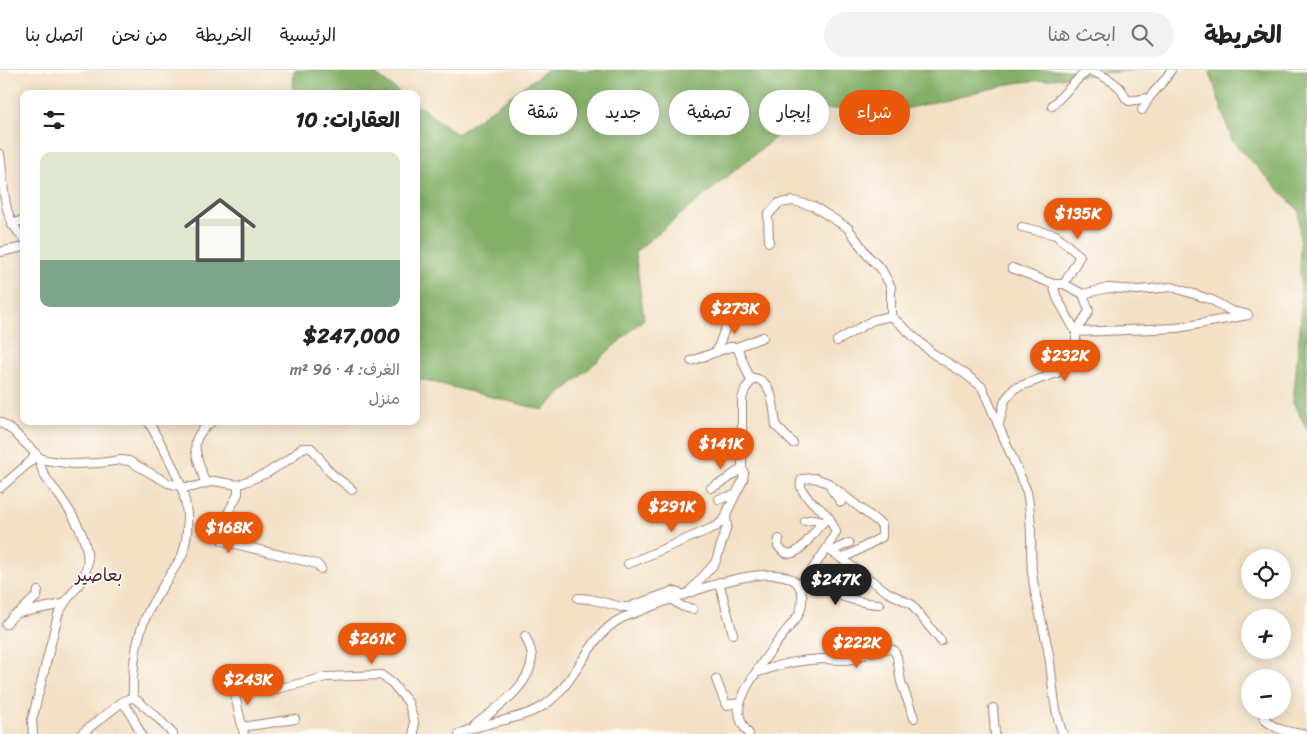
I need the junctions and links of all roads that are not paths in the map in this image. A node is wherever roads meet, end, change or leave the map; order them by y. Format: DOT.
graph roads {
  1 [pos="1171,70"];
  2 [pos="1149,98"];
  3 [pos="1052,106"];
  4 [pos="1142,110"];
  5 [pos="0,154"];
  6 [pos="20,221"];
  7 [pos="12,225"];
  8 [pos="1022,226"];
  9 [pos="20,234"];
  10 [pos="769,242"];
  11 [pos="20,248"];
  12 [pos="0,252"];
  13 [pos="1012,268"];
  14 [pos="1053,284"];
  15 [pos="1064,284"];
  16 [pos="1083,294"];
  17 [pos="891,316"];
  18 [pos="725,329"];
  19 [pos="1076,332"];
  20 [pos="763,337"];
  21 [pos="837,341"];
  22 [pos="737,347"];
  23 [pos="716,352"];
  24 [pos="691,361"];
  25 [pos="751,381"];
  26 [pos="0,422"];
  27 [pos="999,424"];
  28 [pos="150,425"];
  29 [pos="208,425"];
  30 [pos="794,443"];
  31 [pos="38,456"];
  32 [pos="742,468"];
  33 [pos="205,483"];
  34 [pos="828,483"];
  35 [pos="238,484"];
  36 [pos="183,487"];
  37 [pos="0,488"];
  38 [pos="711,488"];
  39 [pos="352,490"];
  40 [pos="735,495"];
  41 [pos="719,499"];
  42 [pos="841,502"];
  43 [pos="726,517"];
  44 [pos="826,520"];
  45 [pos="805,521"];
  46 [pos="780,539"];
  47 [pos="849,543"];
  48 [pos="830,549"];
  49 [pos="842,559"];
  50 [pos="628,564"];
  51 [pos="321,569"];
  52 [pos="811,572"];
  53 [pos="719,582"];
  54 [pos="799,584"];
  55 [pos="38,591"];
  56 [pos="686,594"];
  57 [pos="578,598"];
  58 [pos="672,600"];
  59 [pos="63,604"];
  60 [pos="879,604"];
  61 [pos="693,609"];
  62 [pos="18,613"];
  63 [pos="6,624"];
  64 [pos="733,634"];
  65 [pos="524,636"];
  66 [pos="941,641"];
  67 [pos="756,674"];
  68 [pos="716,679"];
  69 [pos="232,683"];
  70 [pos="277,689"];
  71 [pos="133,697"];
  72 [pos="122,702"];
  73 [pos="740,704"];
  74 [pos="993,708"];
  75 [pos="914,718"];
  76 [pos="295,719"];
  77 [pos="1264,719"];
  78 [pos="471,729"];
  79 [pos="243,731"];
  80 [pos="33,734"];
  81 [pos="81,734"];
  82 [pos="141,734"];
  83 [pos="173,734"];
  84 [pos="414,734"];
  85 [pos="459,734"];
  86 [pos="749,734"];
  87 [pos="994,734"];
  88 [pos="1063,734"];
  89 [pos="1303,734"];
  1 -- 2 [label="street"];
  2 -- 3 [label="street"];
  2 -- 4 [label="street"];
  5 -- 7 [label="street"];
  6 -- 7 [label="street"];
  7 -- 9 [label="street"];
  8 -- 15 [label="street"];
  10 -- 17 [label="street"];
  11 -- 12 [label="street"];
  13 -- 14 [label="street"];
  14 -- 15 [label="street"];
  14 -- 19 [label="street"];
  15 -- 16 [label="street"];
  16 -- 19 [label="street"];
  16 -- 19 [label="street"];
  17 -- 21 [label="street"];
  17 -- 27 [label="street"];
  18 -- 23 [label="street"];
  19 -- 27 [label="street"];
  20 -- 22 [label="street"];
  22 -- 23 [label="street"];
  22 -- 25 [label="street"];
  23 -- 24 [label="street"];
  25 -- 30 [label="street"];
  25 -- 32 [label="street"];
  26 -- 31 [label="street"];
  27 -- 88 [label="street"];
  28 -- 36 [label="street"];
  29 -- 33 [label="street"];
  31 -- 36 [label="street"];
  31 -- 37 [label="street"];
  31 -- 59 [label="street"];
  32 -- 38 [label="street"];
  32 -- 40 [label="street"];
  33 -- 35 [label="street"];
  33 -- 36 [label="street"];
  34 -- 42 [label="street"];
  34 -- 44 [label="street"];
  34 -- 49 [label="street"];
  35 -- 39 [label="street"];
  35 -- 51 [label="street"];
  36 -- 71 [label="street"];
  40 -- 41 [label="street"];
  40 -- 43 [label="street"];
  43 -- 50 [label="street"];
  43 -- 56 [label="street"];
  44 -- 45 [label="street"];
  44 -- 46 [label="street"];
  44 -- 48 [label="street"];
  47 -- 48 [label="street"];
  48 -- 49 [label="street"];
  48 -- 52 [label="street"];
  49 -- 66 [label="street"];
  52 -- 54 [label="street"];
  52 -- 60 [label="street"];
  53 -- 54 [label="street"];
  53 -- 56 [label="street"];
  53 -- 64 [label="street"];
  54 -- 67 [label="street"];
  55 -- 62 [label="street"];
  56 -- 57 [label="street"];
  56 -- 58 [label="street"];
  58 -- 61 [label="street"];
  58 -- 78 [label="street"];
  59 -- 62 [label="street"];
  59 -- 80 [label="street"];
  62 -- 63 [label="street"];
  65 -- 78 [label="street"];
  67 -- 73 [label="street"];
  67 -- 75 [label="street"];
  68 -- 73 [label="street"];
  69 -- 79 [label="street"];
  70 -- 84 [label="street"];
  71 -- 72 [label="street"];
  71 -- 83 [label="street"];
  72 -- 81 [label="street"];
  72 -- 82 [label="street"];
  73 -- 86 [label="street"];
  74 -- 87 [label="street"];
  76 -- 79 [label="street"];
  77 -- 89 [label="street"];
  78 -- 85 [label="street"];
}
